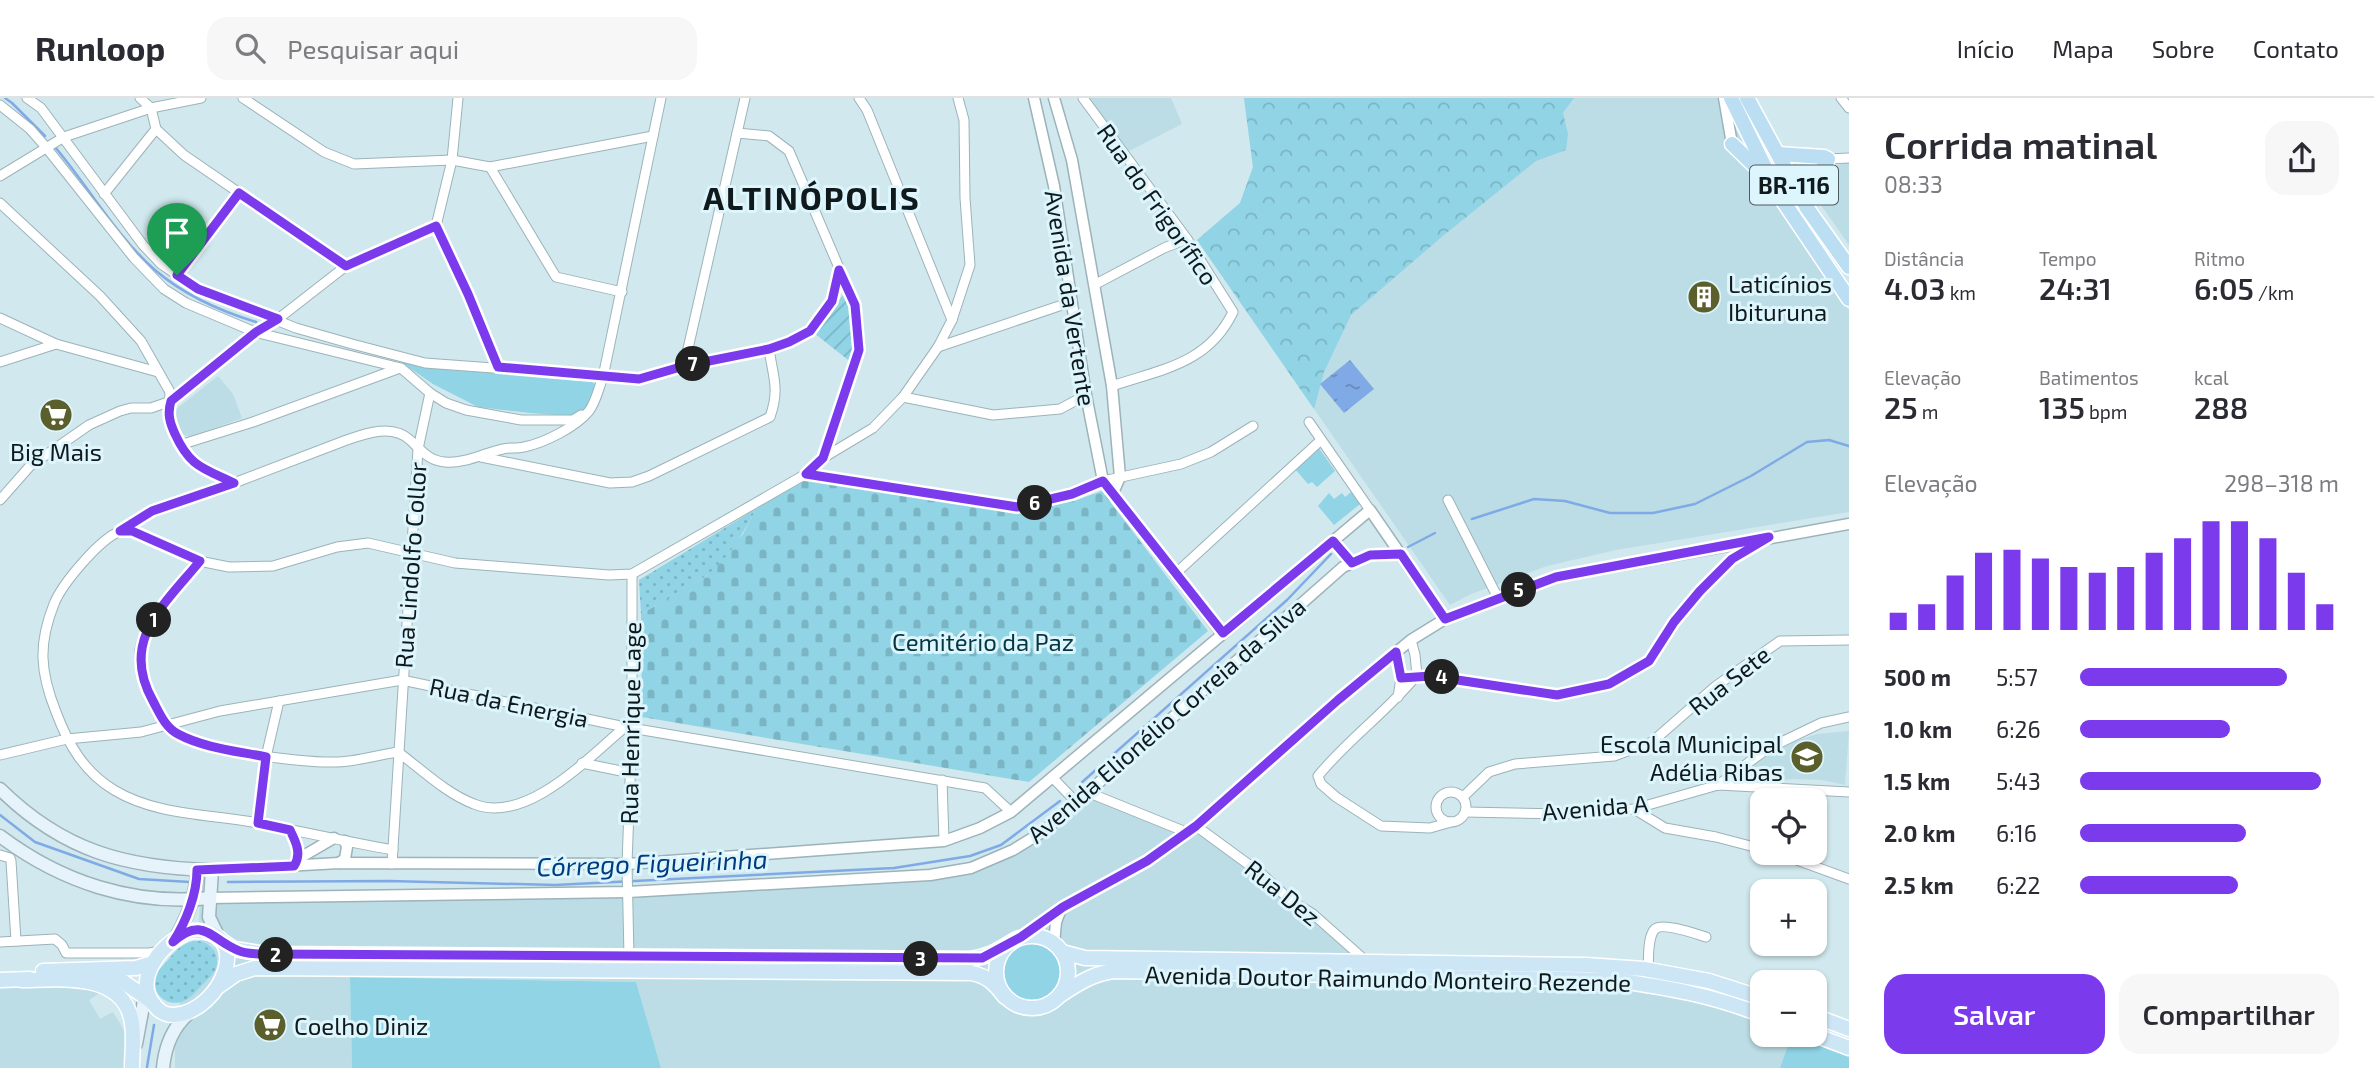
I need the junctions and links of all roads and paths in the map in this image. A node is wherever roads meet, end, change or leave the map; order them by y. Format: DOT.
graph roads {
  1 [pos="27,98"];
  2 [pos="140,98"];
  3 [pos="201,98"];
  4 [pos="243,98"];
  5 [pos="458,98"];
  6 [pos="661,98"];
  7 [pos="745,98"];
  8 [pos="859,98"];
  9 [pos="958,98"];
  10 [pos="1034,98"];
  11 [pos="1054,98"];
  12 [pos="1083,98"];
  13 [pos="1724,98"];
  14 [pos="1731,98"];
  15 [pos="1747,98"];
  16 [pos="1841,98"];
  17 [pos="0,105"];
  18 [pos="151,108"];
  19 [pos="1849,108"];
  20 [pos="156,129"];
  21 [pos="737,133"];
  22 [pos="653,136"];
  23 [pos="64,137"];
  24 [pos="1732,144"];
  25 [pos="45,146"];
  26 [pos="1778,154"];
  27 [pos="1849,158"];
  28 [pos="1828,159"];
  29 [pos="452,160"];
  30 [pos="490,167"];
  31 [pos="0,176"];
  32 [pos="1777,192"];
  33 [pos="239,193"];
  34 [pos="104,194"];
  35 [pos="0,203"];
  36 [pos="1807,208"];
  37 [pos="436,226"];
  38 [pos="1188,239"];
  39 [pos="346,266"];
  40 [pos="1849,267"];
  41 [pos="839,270"];
  42 [pos="177,275"];
  43 [pos="1094,285"];
  44 [pos="622,292"];
  45 [pos="1849,299"];
  46 [pos="1071,302"];
  47 [pos="0,318"];
  48 [pos="278,319"];
  49 [pos="952,320"];
  50 [pos="256,332"];
  51 [pos="56,344"];
  52 [pos="938,347"];
  53 [pos="769,349"];
  54 [pos="0,362"];
  55 [pos="684,366"];
  56 [pos="498,367"];
  57 [pos="401,368"];
  58 [pos="158,372"];
  59 [pos="603,377"];
  60 [pos="1112,386"];
  61 [pos="430,393"];
  62 [pos="1086,395"];
  63 [pos="903,397"];
  64 [pos="171,401"];
  65 [pos="590,410"];
  66 [pos="1309,422"];
  67 [pos="1252,426"];
  68 [pos="1321,440"];
  69 [pos="180,445"];
  70 [pos="418,449"];
  71 [pos="478,456"];
  72 [pos="823,458"];
  73 [pos="806,474"];
  74 [pos="1120,477"];
  75 [pos="1103,481"];
  76 [pos="234,483"];
  77 [pos="1112,495"];
  78 [pos="0,500"];
  79 [pos="1448,500"];
  80 [pos="1370,510"];
  81 [pos="1849,524"];
  82 [pos="120,531"];
  83 [pos="1769,537"];
  84 [pos="1333,541"];
  85 [pos="413,554"];
  86 [pos="1401,554"];
  87 [pos="200,561"];
  88 [pos="1352,563"];
  89 [pos="632,574"];
  90 [pos="1175,574"];
  91 [pos="1498,598"];
  92 [pos="1445,619"];
  93 [pos="1223,633"];
  94 [pos="1411,640"];
  95 [pos="1849,640"];
  96 [pos="1396,652"];
  97 [pos="1417,675"];
  98 [pos="1401,678"];
  99 [pos="402,680"];
  100 [pos="1398,698"];
  101 [pos="279,701"];
  102 [pos="1849,717"];
  103 [pos="167,726"];
  104 [pos="629,727"];
  105 [pos="66,739"];
  106 [pos="398,752"];
  107 [pos="0,755"];
  108 [pos="266,757"];
  109 [pos="582,764"];
  110 [pos="631,773"];
  111 [pos="1052,777"];
  112 [pos="942,780"];
  113 [pos="1718,785"];
  114 [pos="0,789"];
  115 [pos="1087,792"];
  116 [pos="1849,792"];
  117 [pos="1463,797"];
  118 [pos="1076,802"];
  119 [pos="1634,809"];
  120 [pos="1011,812"];
  121 [pos="1465,812"];
  122 [pos="1451,822"];
  123 [pos="258,823"];
  124 [pos="1196,826"];
  125 [pos="290,830"];
  126 [pos="1186,832"];
  127 [pos="0,836"];
  128 [pos="339,839"];
  129 [pos="944,841"];
  130 [pos="1750,846"];
  131 [pos="393,850"];
  132 [pos="0,855"];
  133 [pos="296,863"];
  134 [pos="339,863"];
  135 [pos="392,864"];
  136 [pos="627,864"];
  137 [pos="1811,865"];
  138 [pos="197,870"];
  139 [pos="212,870"];
  140 [pos="1849,879"];
  141 [pos="628,892"];
  142 [pos="210,898"];
  143 [pos="191,900"];
  144 [pos="1063,907"];
  145 [pos="1706,937"];
  146 [pos="219,939"];
  147 [pos="1015,940"];
  148 [pos="16,941"];
  149 [pos="0,942"];
  150 [pos="170,945"];
  151 [pos="1058,948"];
  152 [pos="134,954"];
  153 [pos="629,957"];
  154 [pos="1366,961"];
  155 [pos="153,962"];
  156 [pos="1648,970"];
  157 [pos="0,971"];
  158 [pos="0,980"];
  159 [pos="21,980"];
  160 [pos="219,986"];
  161 [pos="147,993"];
  162 [pos="1750,994"];
  163 [pos="1059,996"];
  164 [pos="1005,997"];
  165 [pos="1750,1010"];
  166 [pos="189,1013"];
  167 [pos="1827,1021"];
  168 [pos="1849,1029"];
  169 [pos="1827,1040"];
  170 [pos="1849,1048"];
  171 [pos="132,1068"];
  172 [pos="163,1068"];
  1 -- 23 [label="street"];
  2 -- 18 [label="street"];
  3 -- 18 [label="street"];
  4 -- 29 [label="street"];
  5 -- 29 [label="street"];
  6 -- 22 [label="street"];
  7 -- 21 [label="street"];
  8 -- 49 [label="street"];
  9 -- 49 [label="street"];
  10 -- 46 [label="street, Avenida da Vertente"];
  11 -- 43 [label="street, Avenida da Vertente"];
  12 -- 38 [label="street, Rua do Frigorífico"];
  13 -- 24 [label="street"];
  14 -- 32 [label="highway, BR-116"];
  15 -- 26 [label="highway, BR-116"];
  16 -- 19 [label="street"];
  17 -- 25 [label="street"];
  18 -- 20 [label="street"];
  18 -- 23 [label="street"];
  20 -- 33 [label="street"];
  20 -- 34 [label="street"];
  21 -- 41 [label="street"];
  21 -- 55 [label="street"];
  22 -- 30 [label="street"];
  22 -- 44 [label="street"];
  23 -- 25 [label="street"];
  23 -- 34 [label="street"];
  24 -- 32 [label="highway"];
  25 -- 31 [label="street"];
  25 -- 50 [label="street"];
  26 -- 28 [label="highway"];
  26 -- 36 [label="highway, BR-116"];
  27 -- 28 [label="street"];
  28 -- 36 [label="highway"];
  29 -- 30 [label="street"];
  29 -- 37 [label="street"];
  30 -- 44 [label="street"];
  32 -- 45 [label="highway, BR-116"];
  33 -- 39 [label="street"];
  33 -- 42 [label="street"];
  34 -- 42 [label="street"];
  35 -- 58 [label="street"];
  36 -- 40 [label="highway, BR-116"];
  37 -- 39 [label="street"];
  37 -- 56 [label="street"];
  38 -- 43 [label="street"];
  38 -- 60 [label="street, Rua do Frigorífico"];
  39 -- 48 [label="street"];
  41 -- 53 [label="street"];
  41 -- 72 [label="street"];
  42 -- 48 [label="street"];
  43 -- 60 [label="street, Avenida da Vertente"];
  44 -- 59 [label="street"];
  46 -- 52 [label="street"];
  46 -- 62 [label="street, Avenida da Vertente"];
  47 -- 51 [label="street"];
  48 -- 50 [label="street"];
  48 -- 56 [label="street"];
  49 -- 52 [label="street"];
  50 -- 57 [label="street"];
  50 -- 64 [label="street"];
  51 -- 54 [label="street"];
  51 -- 58 [label="street"];
  52 -- 63 [label="street"];
  53 -- 55 [label="street"];
  53 -- 71 [label="street"];
  55 -- 59 [label="street"];
  56 -- 59 [label="street"];
  57 -- 61 [label="street"];
  57 -- 69 [label="street"];
  58 -- 64 [label="street"];
  59 -- 65 [label="street"];
  60 -- 74 [label="street, Avenida da Vertente"];
  61 -- 65 [label="street"];
  61 -- 70 [label="street, Rua Lindolfo Collor"];
  62 -- 63 [label="street"];
  62 -- 75 [label="street, Avenida da Vertente"];
  63 -- 72 [label="street"];
  64 -- 69 [label="street"];
  64 -- 78 [label="street"];
  65 -- 71 [label="street"];
  66 -- 68 [label="street"];
  67 -- 74 [label="street"];
  68 -- 80 [label="street"];
  68 -- 90 [label="street"];
  69 -- 76 [label="street"];
  70 -- 71 [label="street"];
  70 -- 76 [label="street"];
  70 -- 85 [label="street, Rua Lindolfo Collor"];
  72 -- 73 [label="street"];
  73 -- 75 [label="street"];
  73 -- 89 [label="street"];
  74 -- 75 [label="street"];
  74 -- 77 [label="street, Avenida da Vertente"];
  75 -- 77 [label="street, Avenida da Vertente"];
  76 -- 82 [label="street"];
  77 -- 90 [label="street, Avenida da Vertente"];
  79 -- 91 [label="street"];
  80 -- 84 [label="street, Avenida Elionélio Correia da Silva"];
  80 -- 86 [label="street"];
  81 -- 83 [label="street"];
  82 -- 87 [label="street"];
  82 -- 105 [label="street"];
  83 -- 91 [label="street"];
  83 -- 97 [label="street"];
  84 -- 88 [label="street"];
  84 -- 93 [label="street, Avenida Elionélio Correia da Silva"];
  85 -- 87 [label="street"];
  85 -- 89 [label="street"];
  85 -- 99 [label="street, Rua Lindolfo Collor"];
  86 -- 88 [label="street, Avenida Elionélio Correia da Silva"];
  86 -- 92 [label="street"];
  87 -- 103 [label="street"];
  88 -- 115 [label="street, Avenida Elionélio Correia da Silva"];
  89 -- 104 [label="street, Rua Henrique Lage"];
  90 -- 93 [label="street, Avenida da Vertente"];
  91 -- 92 [label="street"];
  92 -- 94 [label="street"];
  93 -- 111 [label="street, Avenida Elionélio Correia da Silva"];
  94 -- 96 [label="street"];
  94 -- 97 [label="street"];
  95 -- 117 [label="street, Rua Sete"];
  96 -- 98 [label="street"];
  96 -- 124 [label="street"];
  97 -- 98 [label="street"];
  97 -- 100 [label="street"];
  98 -- 100 [label="street"];
  99 -- 101 [label="street, Rua da Energia"];
  99 -- 104 [label="street, Rua da Energia"];
  99 -- 106 [label="street, Rua Lindolfo Collor"];
  100 -- 122 [label="street"];
  101 -- 103 [label="street, Rua da Energia"];
  101 -- 108 [label="street"];
  102 -- 113 [label="street"];
  103 -- 105 [label="street, Rua da Energia"];
  103 -- 108 [label="street"];
  104 -- 109 [label="street"];
  104 -- 110 [label="street, Rua Henrique Lage"];
  104 -- 112 [label="street, Rua da Energia"];
  105 -- 107 [label="street, Rua da Energia"];
  105 -- 123 [label="street"];
  106 -- 108 [label="street"];
  106 -- 109 [label="street"];
  106 -- 131 [label="street, Rua Lindolfo Collor"];
  108 -- 123 [label="street"];
  109 -- 110 [label="street"];
  110 -- 136 [label="street, Rua Henrique Lage"];
  111 -- 118 [label="street"];
  111 -- 120 [label="street, Avenida Elionélio Correia da Silva"];
  112 -- 120 [label="street, Rua da Energia"];
  112 -- 129 [label="street"];
  113 -- 116 [label="street, Avenida A"];
  113 -- 119 [label="street, Avenida A"];
  114 -- 138 [label="main road"];
  115 -- 118 [label="street, Avenida Elionélio Correia da Silva"];
  115 -- 126 [label="street"];
  117 -- 121 [label="street"];
  117 -- 122 [label="street"];
  118 -- 141 [label="street, Avenida Elionélio Correia da Silva"];
  119 -- 121 [label="street, Avenida A"];
  119 -- 130 [label="street"];
  120 -- 129 [label="street, Avenida Elionélio Correia da Silva"];
  121 -- 122 [label="street"];
  123 -- 125 [label="street"];
  124 -- 126 [label="street"];
  124 -- 154 [label="street, Rua Dez"];
  125 -- 128 [label="street"];
  125 -- 133 [label="street"];
  126 -- 144 [label="street"];
  127 -- 143 [label="main road"];
  128 -- 131 [label="street"];
  128 -- 133 [label="street"];
  128 -- 134 [label="street"];
  129 -- 136 [label="street, Avenida Elionélio Correia da Silva"];
  131 -- 135 [label="street, Rua Lindolfo Collor"];
  132 -- 148 [label="street"];
  133 -- 134 [label="street, Avenida Elionélio Correia da Silva"];
  133 -- 139 [label="street, Avenida Elionélio Correia da Silva"];
  134 -- 135 [label="street, Avenida Elionélio Correia da Silva"];
  135 -- 136 [label="street, Avenida Elionélio Correia da Silva"];
  136 -- 141 [label="street, Rua Henrique Lage"];
  137 -- 140 [label="street"];
  138 -- 139 [label="main road"];
  138 -- 143 [label="main road"];
  139 -- 142 [label="main road"];
  141 -- 142 [label="street, Avenida Elionélio Correia da Silva"];
  141 -- 153 [label="street, Rua Henrique Lage"];
  142 -- 143 [label="main road"];
  142 -- 146 [label="main road"];
  143 -- 150 [label="main road"];
  144 -- 147 [label="street"];
  144 -- 151 [label="street"];
  145 -- 156 [label="street"];
  146 -- 150 [label="main road"];
  146 -- 153 [label="main road"];
  146 -- 160 [label="main road"];
  147 -- 151 [label="main road, Avenida Doutor Raimundo Monteiro Rezende"];
  147 -- 153 [label="main road"];
  147 -- 164 [label="main road"];
  148 -- 149 [label="street"];
  148 -- 152 [label="street"];
  150 -- 152 [label="street"];
  150 -- 155 [label="main road"];
  151 -- 154 [label="main road, Avenida Doutor Raimundo Monteiro Rezende"];
  151 -- 163 [label="main road"];
  152 -- 155 [label="street"];
  154 -- 156 [label="main road, Avenida Doutor Raimundo Monteiro Rezende"];
  155 -- 157 [label="main road"];
  155 -- 161 [label="main road"];
  156 -- 162 [label="main road, Avenida Doutor Raimundo Monteiro Rezende"];
  158 -- 159 [label="main road"];
  159 -- 161 [label="main road"];
  159 -- 171 [label="main road"];
  160 -- 164 [label="main road, Avenida Doutor Raimundo Monteiro Rezende"];
  160 -- 166 [label="main road"];
  161 -- 166 [label="main road"];
  161 -- 171 [label="main road"];
  163 -- 164 [label="main road, Avenida Doutor Raimundo Monteiro Rezende"];
  163 -- 165 [label="main road, Avenida Doutor Raimundo Monteiro Rezende"];
  166 -- 172 [label="main road"];
  167 -- 168 [label="main road"];
  169 -- 170 [label="main road"];
}
